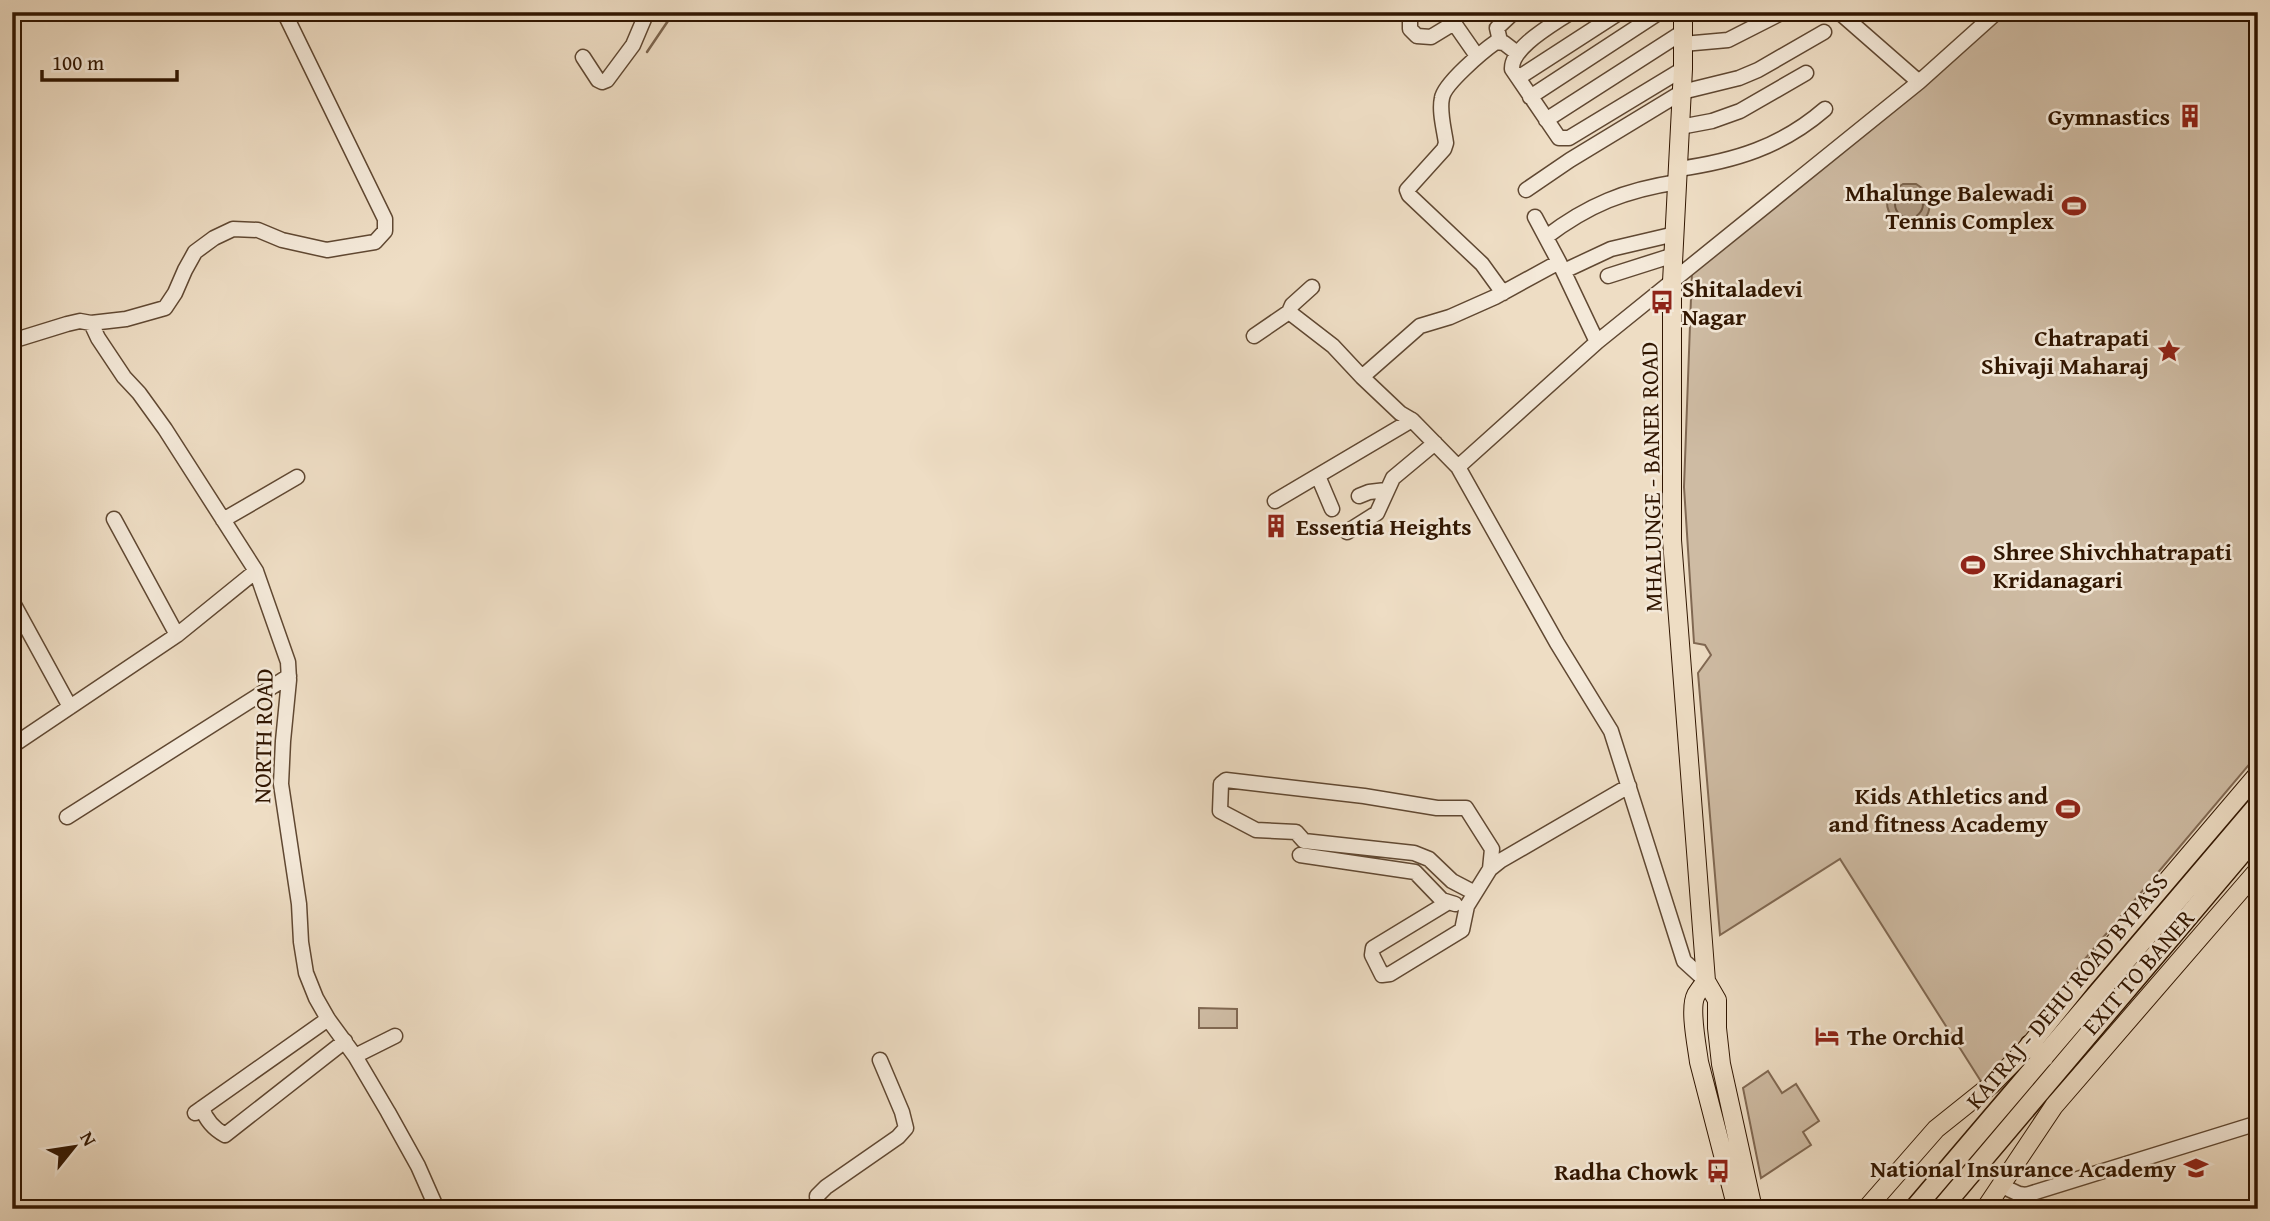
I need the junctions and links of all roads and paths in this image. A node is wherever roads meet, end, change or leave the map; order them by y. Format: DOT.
graph roads {
  1 [pos="284,12"];
  2 [pos="647,12"];
  3 [pos="1410,12"];
  4 [pos="1466,12"];
  5 [pos="1514,12"];
  6 [pos="1571,12"];
  7 [pos="1620,12"];
  8 [pos="1660,12"];
  9 [pos="1684,12"];
  10 [pos="1783,12"];
  11 [pos="1839,12"];
  12 [pos="1997,12"];
  13 [pos="1454,23"];
  14 [pos="1824,32"];
  15 [pos="1683,38"];
  16 [pos="1500,41"];
  17 [pos="1517,53"];
  18 [pos="1478,56"];
  19 [pos="583,57"];
  20 [pos="1683,69"];
  21 [pos="1806,73"];
  22 [pos="1518,78"];
  23 [pos="1919,82"];
  24 [pos="1682,92"];
  25 [pos="1530,97"];
  26 [pos="1825,109"];
  27 [pos="1546,120"];
  28 [pos="1680,127"];
  29 [pos="1678,176"];
  30 [pos="1526,190"];
  31 [pos="1535,217"];
  32 [pos="1675,234"];
  33 [pos="1546,237"];
  34 [pos="1674,255"];
  35 [pos="1561,267"];
  36 [pos="1608,276"];
  37 [pos="1672,282"];
  38 [pos="1312,287"];
  39 [pos="1503,293"];
  40 [pos="1289,312"];
  41 [pos="91,323"];
  42 [pos="1254,336"];
  43 [pos="12,341"];
  44 [pos="1597,342"];
  45 [pos="1362,377"];
  46 [pos="1412,420"];
  47 [pos="1435,443"];
  48 [pos="1458,467"];
  49 [pos="1318,476"];
  50 [pos="297,477"];
  51 [pos="1386,490"];
  52 [pos="1359,496"];
  53 [pos="1275,501"];
  54 [pos="1332,509"];
  55 [pos="114,519"];
  56 [pos="223,520"];
  57 [pos="1347,532"];
  58 [pos="256,571"];
  59 [pos="12,601"];
  60 [pos="177,635"];
  61 [pos="289,676"];
  62 [pos="70,707"];
  63 [pos="12,746"];
  64 [pos="2258,774"];
  65 [pos="1629,786"];
  66 [pos="2258,805"];
  67 [pos="67,817"];
  68 [pos="2258,834"];
  69 [pos="1300,855"];
  70 [pos="1490,869"];
  71 [pos="2258,870"];
  72 [pos="1475,893"];
  73 [pos="1447,902"];
  74 [pos="1466,906"];
  75 [pos="1706,981"];
  76 [pos="328,1018"];
  77 [pos="395,1036"];
  78 [pos="345,1041"];
  79 [pos="2037,1051"];
  80 [pos="355,1056"];
  81 [pos="880,1060"];
  82 [pos="2047,1100"];
  83 [pos="2258,1124"];
  84 [pos="1731,1148"];
  85 [pos="2002,1186"];
  86 [pos="437,1209"];
  87 [pos="818,1209"];
  88 [pos="1737,1209"];
  89 [pos="1753,1209"];
  90 [pos="1866,1209"];
  91 [pos="1914,1209"];
  92 [pos="1941,1209"];
  93 [pos="1985,1209"];
  1 -- 41 [label="street"];
  2 -- 19 [label="street"];
  3 -- 13 [label="street"];
  4 -- 13 [label="street"];
  5 -- 16 [label="street"];
  6 -- 17 [label="street"];
  7 -- 22 [label="street"];
  8 -- 25 [label="street"];
  9 -- 15 [label="main road, MHALUNGE - BANER ROAD"];
  10 -- 15 [label="street"];
  11 -- 23 [label="street"];
  12 -- 23 [label="street"];
  13 -- 18 [label="street"];
  14 -- 24 [label="street"];
  15 -- 20 [label="main road, MHALUNGE - BANER ROAD"];
  15 -- 27 [label="street"];
  16 -- 17 [label="street"];
  16 -- 18 [label="street"];
  17 -- 22 [label="street"];
  18 -- 39 [label="street"];
  20 -- 24 [label="main road, MHALUNGE - BANER ROAD"];
  20 -- 27 [label="street"];
  21 -- 28 [label="street"];
  22 -- 25 [label="street"];
  23 -- 37 [label="street"];
  24 -- 28 [label="main road, MHALUNGE - BANER ROAD"];
  24 -- 30 [label="street"];
  25 -- 27 [label="street"];
  26 -- 29 [label="street"];
  28 -- 29 [label="main road, MHALUNGE - BANER ROAD"];
  29 -- 32 [label="main road, MHALUNGE - BANER ROAD"];
  29 -- 33 [label="street"];
  31 -- 33 [label="street"];
  32 -- 34 [label="main road, MHALUNGE - BANER ROAD"];
  32 -- 35 [label="street"];
  33 -- 35 [label="street"];
  34 -- 36 [label="street"];
  34 -- 37 [label="main road, MHALUNGE - BANER ROAD"];
  35 -- 39 [label="street"];
  35 -- 44 [label="street"];
  37 -- 44 [label="street"];
  37 -- 75 [label="main road, MHALUNGE - BANER ROAD"];
  38 -- 40 [label="street"];
  39 -- 45 [label="street"];
  40 -- 42 [label="street"];
  40 -- 45 [label="street"];
  41 -- 43 [label="street"];
  41 -- 56 [label="street, NORTH ROAD"];
  44 -- 48 [label="street"];
  45 -- 46 [label="street"];
  46 -- 47 [label="street"];
  46 -- 49 [label="street"];
  47 -- 48 [label="street"];
  47 -- 51 [label="street"];
  48 -- 65 [label="street"];
  49 -- 53 [label="street"];
  49 -- 54 [label="street"];
  50 -- 56 [label="street"];
  51 -- 52 [label="street"];
  51 -- 57 [label="street"];
  55 -- 60 [label="street"];
  56 -- 58 [label="street, NORTH ROAD"];
  58 -- 60 [label="street"];
  58 -- 61 [label="street, NORTH ROAD"];
  59 -- 62 [label="street"];
  60 -- 62 [label="street"];
  61 -- 67 [label="street"];
  61 -- 76 [label="street, NORTH ROAD"];
  62 -- 63 [label="street"];
  64 -- 79 [label="main road"];
  65 -- 70 [label="street"];
  65 -- 75 [label="street"];
  66 -- 79 [label="highway, KATRAJ - DEHU ROAD BYPASS"];
  68 -- 82 [label="highway, KATRAJ - DEHU ROAD BYPASS"];
  69 -- 73 [label="street"];
  70 -- 72 [label="street"];
  70 -- 72 [label="street"];
  71 -- 82 [label="main road, EXIT TO BANER"];
  72 -- 74 [label="street"];
  73 -- 74 [label="street"];
  73 -- 74 [label="street"];
  75 -- 84 [label="main road, MHALUNGE - BANER ROAD"];
  76 -- 78 [label="street, NORTH ROAD"];
  76 -- 78 [label="street"];
  77 -- 80 [label="street"];
  78 -- 80 [label="street, NORTH ROAD"];
  79 -- 90 [label="main road"];
  79 -- 91 [label="highway, KATRAJ - DEHU ROAD BYPASS"];
  80 -- 86 [label="street, NORTH ROAD"];
  81 -- 87 [label="street"];
  82 -- 85 [label="main road, EXIT TO BANER"];
  82 -- 92 [label="highway, KATRAJ - DEHU ROAD BYPASS"];
  83 -- 85 [label="street"];
  84 -- 88 [label="main road, MHALUNGE - BANER ROAD"];
  84 -- 89 [label="main road, MHALUNGE - BANER ROAD"];
  85 -- 93 [label="main road, EXIT TO BANER"];
}
